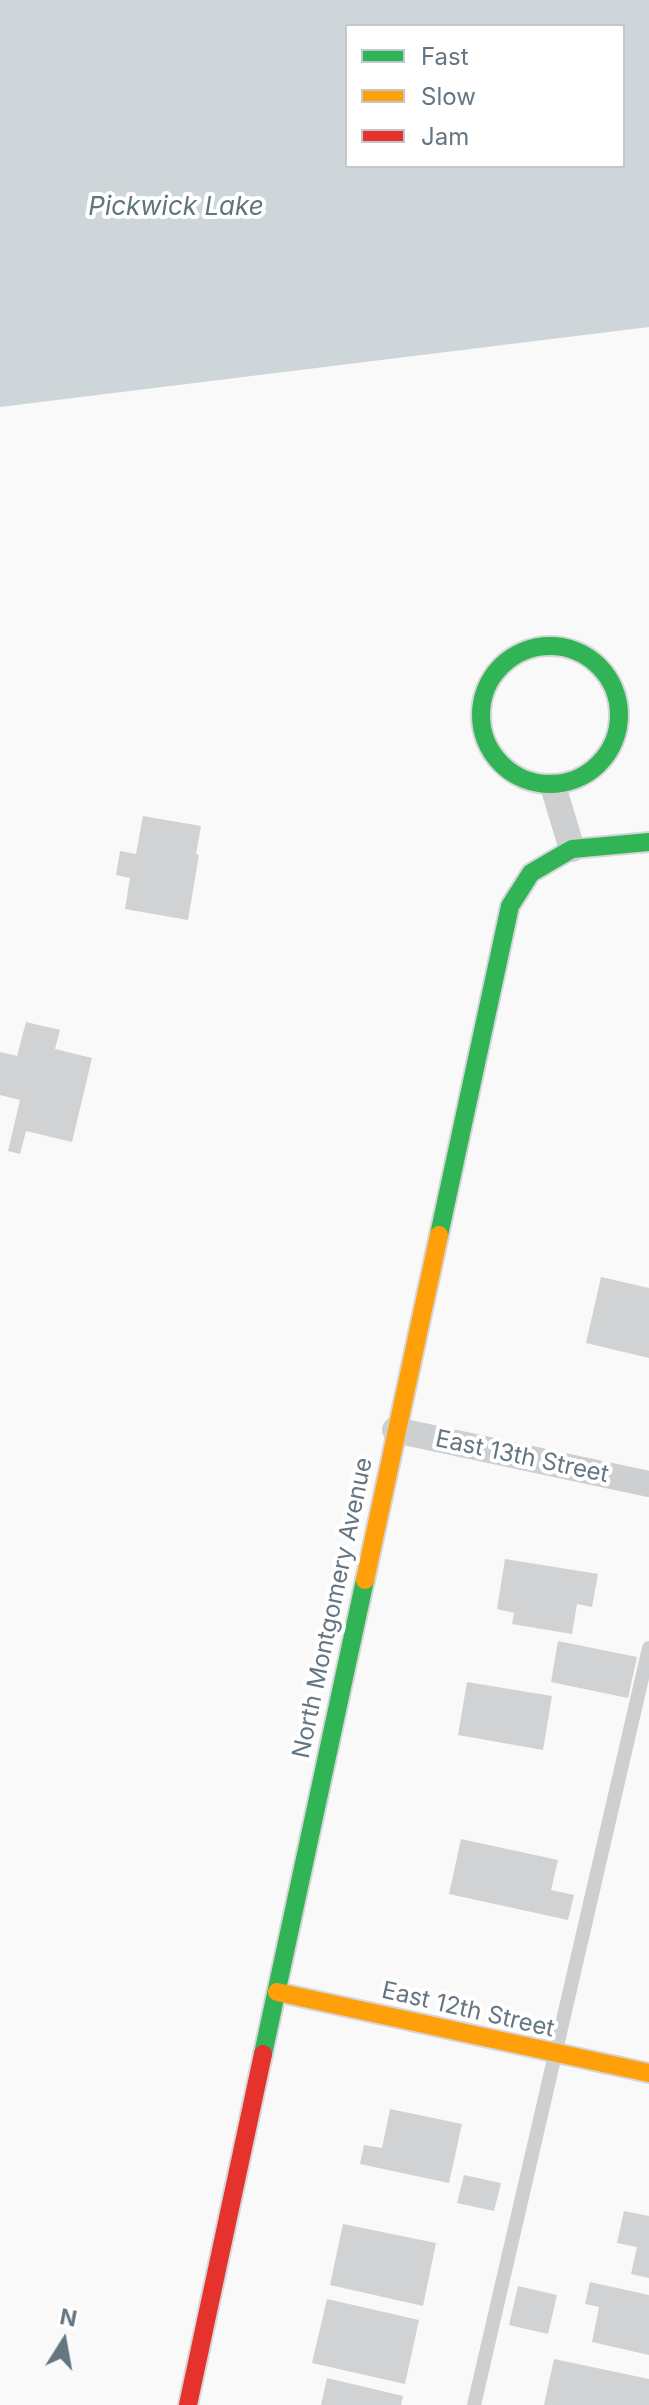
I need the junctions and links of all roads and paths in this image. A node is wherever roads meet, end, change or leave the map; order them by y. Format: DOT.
graph roads {
  1 [pos="553,786"];
  2 [pos="649,842"];
  3 [pos="572,849"];
  4 [pos="395,1430"];
  5 [pos="649,1484"];
  6 [pos="649,1648"];
  7 [pos="277,1992"];
  8 [pos="555,2054"];
  9 [pos="649,2073"];
  10 [pos="188,2405"];
  11 [pos="474,2405"];
  1 -- 1 [label="street"];
  1 -- 3 [label="street"];
  2 -- 3 [label="street"];
  3 -- 4 [label="street, North Montgomery Avenue"];
  4 -- 5 [label="street, East 13th Street"];
  4 -- 7 [label="street, North Montgomery Avenue"];
  6 -- 8 [label="lane"];
  7 -- 8 [label="street, East 12th Street"];
  7 -- 10 [label="street, North Montgomery Avenue"];
  8 -- 9 [label="street, East 12th Street"];
  8 -- 11 [label="lane"];
}
